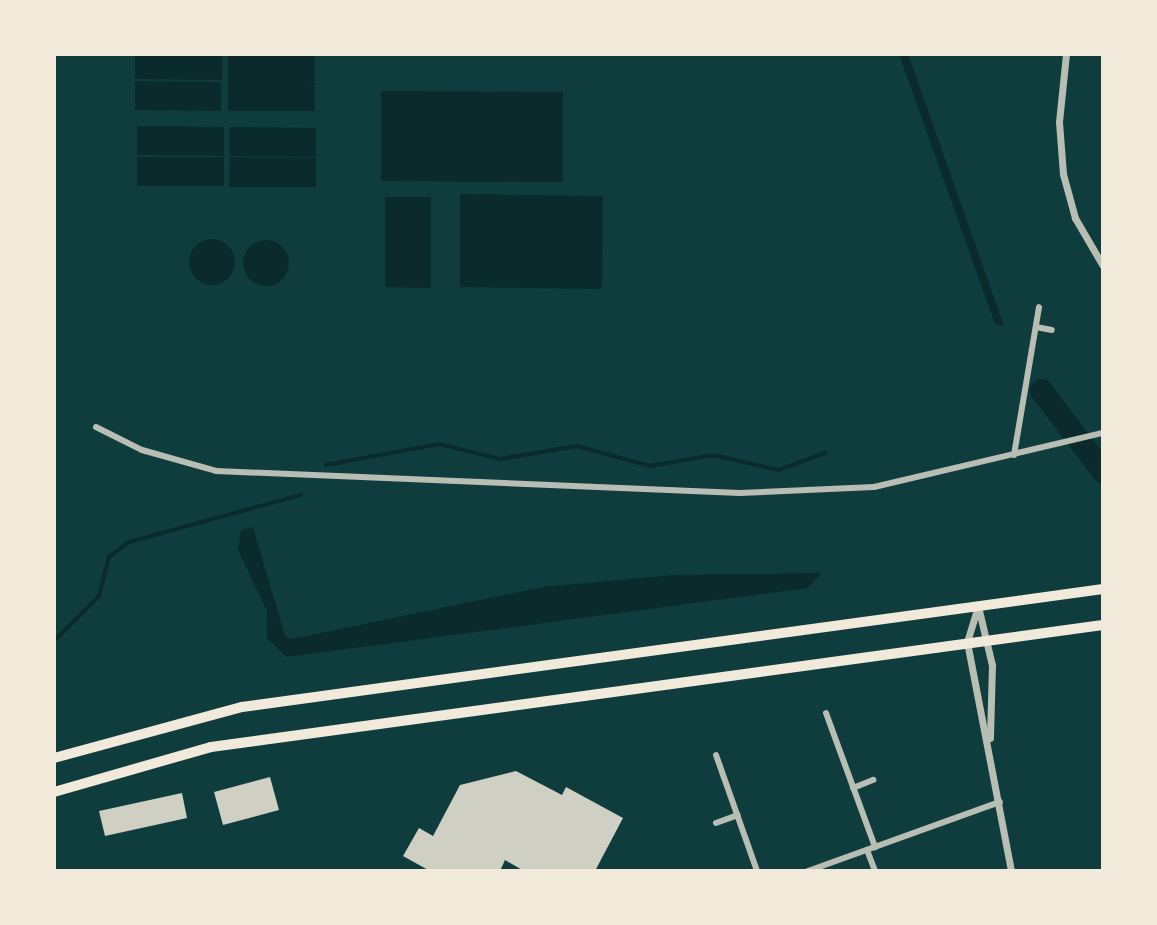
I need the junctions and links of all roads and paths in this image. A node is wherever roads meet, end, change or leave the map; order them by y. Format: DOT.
graph roads {
  1 [pos="1066,54"];
  2 [pos="1103,266"];
  3 [pos="1039,307"];
  4 [pos="1036,327"];
  5 [pos="1052,330"];
  6 [pos="96,427"];
  7 [pos="1103,433"];
  8 [pos="1014,455"];
  9 [pos="1103,589"];
  10 [pos="978,606"];
  11 [pos="1103,625"];
  12 [pos="989,639"];
  13 [pos="967,642"];
  14 [pos="825,713"];
  15 [pos="989,750"];
  16 [pos="716,755"];
  17 [pos="54,758"];
  18 [pos="873,780"];
  19 [pos="853,788"];
  20 [pos="54,792"];
  21 [pos="1000,802"];
  22 [pos="738,815"];
  23 [pos="716,824"];
  24 [pos="871,848"];
  25 [pos="757,871"];
  26 [pos="808,871"];
  27 [pos="875,871"];
  28 [pos="1011,871"];
  1 -- 2 [label="street"];
  3 -- 4 [label="street"];
  4 -- 5 [label="street"];
  4 -- 8 [label="street"];
  6 -- 8 [label="street"];
  7 -- 8 [label="street"];
  9 -- 10 [label="highway"];
  10 -- 12 [label="street"];
  10 -- 13 [label="street"];
  10 -- 17 [label="highway"];
  11 -- 12 [label="highway"];
  12 -- 13 [label="highway"];
  12 -- 15 [label="street"];
  13 -- 15 [label="street"];
  13 -- 20 [label="highway"];
  14 -- 19 [label="street"];
  15 -- 21 [label="street"];
  16 -- 22 [label="street"];
  18 -- 19 [label="street"];
  19 -- 24 [label="street"];
  21 -- 24 [label="street"];
  21 -- 28 [label="street"];
  22 -- 23 [label="street"];
  22 -- 25 [label="street"];
  24 -- 26 [label="street"];
  24 -- 27 [label="street"];
}
